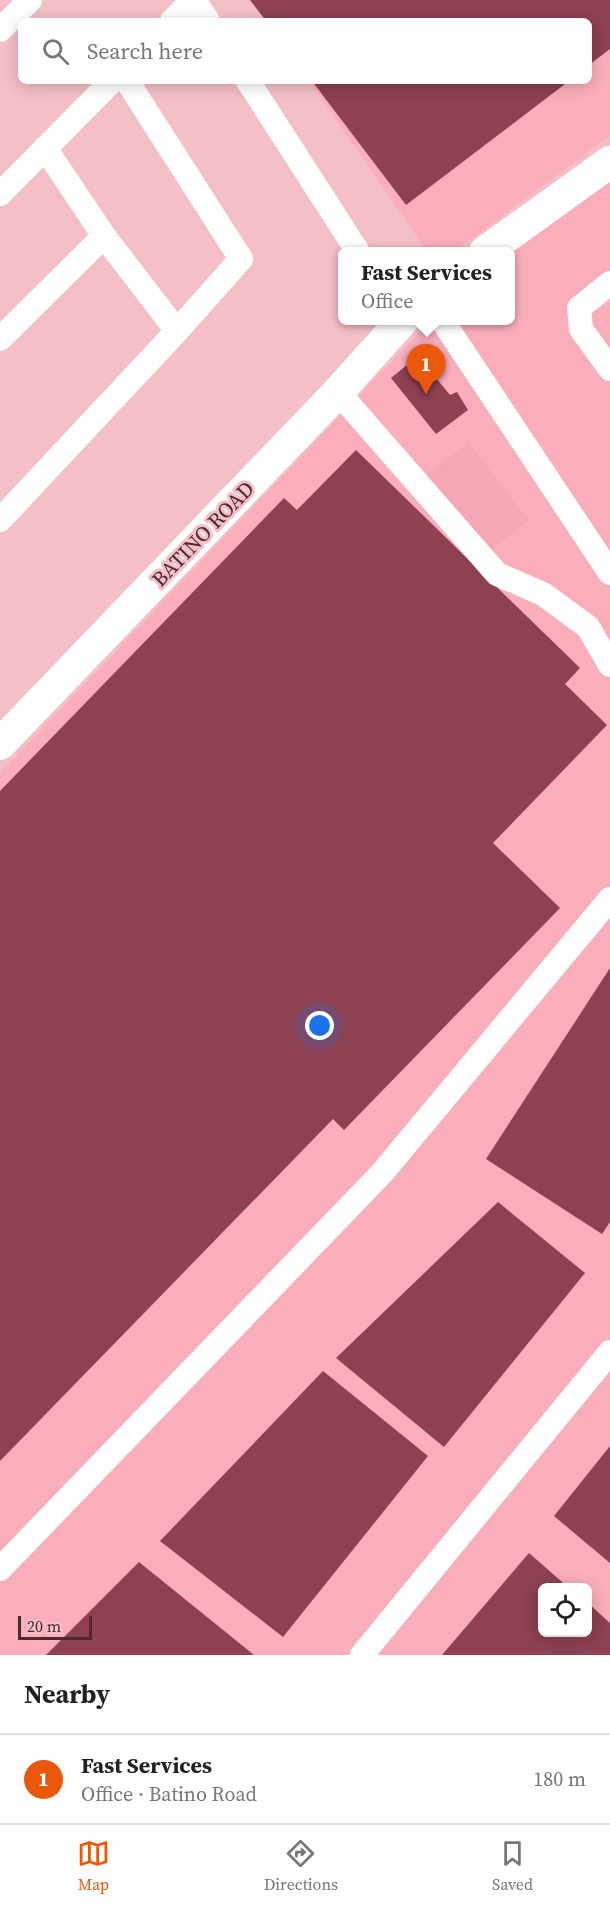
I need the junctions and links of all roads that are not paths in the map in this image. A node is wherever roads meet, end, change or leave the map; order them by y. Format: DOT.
graph roads {
  1 [pos="30,0"];
  2 [pos="193,0"];
  3 [pos="175,18"];
  4 [pos="206,18"];
  5 [pos="0,30"];
  6 [pos="109,84"];
  7 [pos="129,84"];
  8 [pos="250,84"];
  9 [pos="45,148"];
  10 [pos="610,162"];
  11 [pos="0,194"];
  12 [pos="104,236"];
  13 [pos="355,247"];
  14 [pos="492,247"];
  15 [pos="610,283"];
  16 [pos="399,325"];
  17 [pos="445,325"];
  18 [pos="177,331"];
  19 [pos="0,339"];
  20 [pos="610,369"];
  21 [pos="338,392"];
  22 [pos="0,520"];
  23 [pos="610,573"];
  24 [pos="610,665"];
  25 [pos="0,744"];
  26 [pos="610,899"];
  27 [pos="610,1352"];
  28 [pos="0,1569"];
  29 [pos="362,1655"];
  1 -- 5 [label="street"];
  2 -- 3 [label="street"];
  2 -- 4 [label="street"];
  6 -- 9 [label="street"];
  7 -- 18 [label="street"];
  8 -- 13 [label="street"];
  9 -- 11 [label="street"];
  9 -- 12 [label="street"];
  10 -- 14 [label="main road"];
  12 -- 18 [label="street"];
  12 -- 19 [label="street"];
  15 -- 20 [label="street"];
  16 -- 21 [label="main road, BATINO ROAD"];
  17 -- 23 [label="street"];
  18 -- 22 [label="street"];
  21 -- 24 [label="street"];
  21 -- 25 [label="main road, BATINO ROAD"];
  26 -- 28 [label="street"];
  27 -- 29 [label="street"];
}
